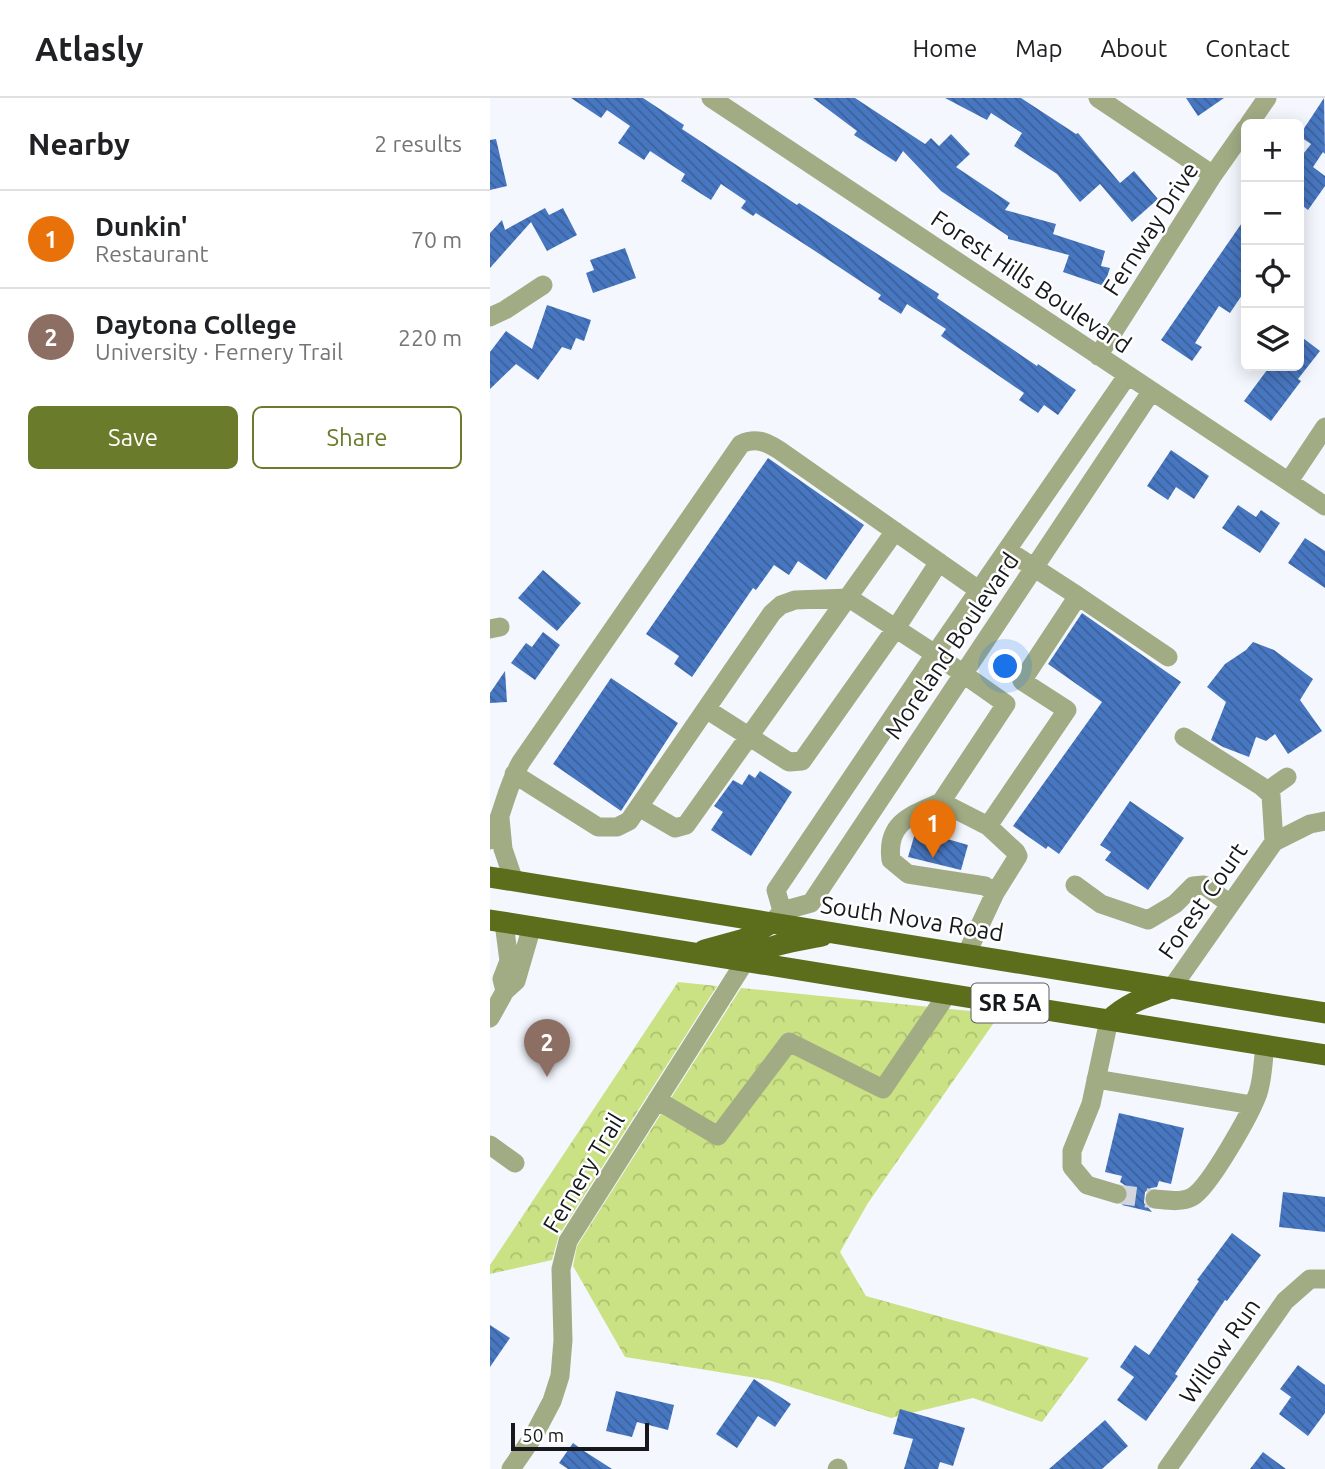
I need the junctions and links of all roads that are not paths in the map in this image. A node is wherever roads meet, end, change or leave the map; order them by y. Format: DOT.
graph roads {
  1 [pos="710,98"];
  2 [pos="1098,98"];
  3 [pos="1267,98"];
  4 [pos="1253,119"];
  5 [pos="1241,136"];
  6 [pos="1213,176"];
  7 [pos="543,285"];
  8 [pos="490,317"];
  9 [pos="1098,356"];
  10 [pos="1127,376"];
  11 [pos="1151,392"];
  12 [pos="1325,428"];
  13 [pos="1289,481"];
  14 [pos="1325,506"];
  15 [pos="895,531"];
  16 [pos="1007,550"];
  17 [pos="939,562"];
  18 [pos="1035,568"];
  19 [pos="980,591"];
  20 [pos="1078,596"];
  21 [pos="849,598"];
  22 [pos="896,628"];
  23 [pos="935,654"];
  24 [pos="1168,657"];
  25 [pos="963,674"];
  26 [pos="1022,681"];
  27 [pos="1006,704"];
  28 [pos="706,709"];
  29 [pos="747,736"];
  30 [pos="1184,737"];
  31 [pos="514,774"];
  32 [pos="1287,777"];
  33 [pos="1267,791"];
  34 [pos="941,802"];
  35 [pos="639,807"];
  36 [pos="500,817"];
  37 [pos="1325,821"];
  38 [pos="988,826"];
  39 [pos="490,840"];
  40 [pos="1274,842"];
  41 [pos="490,877"];
  42 [pos="514,881"];
  43 [pos="1075,885"];
  44 [pos="995,892"];
  45 [pos="1230,904"];
  46 [pos="777,917"];
  47 [pos="497,921"];
  48 [pos="532,926"];
  49 [pos="835,933"];
  50 [pos="695,952"];
  51 [pos="966,955"];
  52 [pos="746,960"];
  53 [pos="1171,989"];
  54 [pos="505,991"];
  55 [pos="948,993"];
  56 [pos="1325,1013"];
  57 [pos="490,1018"];
  58 [pos="1110,1020"];
  59 [pos="1265,1045"];
  60 [pos="1325,1055"];
  61 [pos="1096,1079"];
  62 [pos="657,1100"];
  63 [pos="1252,1105"];
  64 [pos="490,1145"];
  65 [pos="515,1163"];
  66 [pos="1117,1194"];
  67 [pos="1155,1199"];
  68 [pos="1325,1279"];
  69 [pos="511,1469"];
  70 [pos="1167,1469"];
  1 -- 9 [label="street, Forest Hills Boulevard"];
  2 -- 6 [label="street"];
  3 -- 4 [label="street, Fernway Drive"];
  5 -- 6 [label="street, Fernway Drive"];
  6 -- 9 [label="street, Fernway Drive"];
  7 -- 8 [label="street"];
  9 -- 10 [label="street, Forest Hills Boulevard"];
  10 -- 11 [label="street, Forest Hills Boulevard"];
  10 -- 16 [label="street, Moreland Boulevard"];
  11 -- 13 [label="street, Forest Hills Boulevard"];
  11 -- 18 [label="street, Moreland Boulevard"];
  12 -- 13 [label="street"];
  13 -- 14 [label="street, Forest Hills Boulevard"];
  15 -- 17 [label="street"];
  15 -- 21 [label="street"];
  15 -- 31 [label="street"];
  16 -- 18 [label="street"];
  16 -- 19 [label="street, Moreland Boulevard"];
  17 -- 19 [label="street"];
  17 -- 22 [label="street"];
  18 -- 20 [label="street"];
  18 -- 25 [label="street, Moreland Boulevard"];
  19 -- 23 [label="street, Moreland Boulevard"];
  20 -- 24 [label="street"];
  20 -- 26 [label="street"];
  21 -- 22 [label="street"];
  21 -- 28 [label="street"];
  21 -- 29 [label="street"];
  22 -- 23 [label="street"];
  22 -- 29 [label="street"];
  23 -- 25 [label="street"];
  23 -- 46 [label="street, Moreland Boulevard"];
  25 -- 27 [label="street"];
  25 -- 46 [label="street, Moreland Boulevard"];
  26 -- 27 [label="street"];
  26 -- 38 [label="street"];
  27 -- 34 [label="street"];
  28 -- 29 [label="street"];
  28 -- 35 [label="street"];
  29 -- 35 [label="street"];
  30 -- 33 [label="street"];
  31 -- 35 [label="street"];
  31 -- 36 [label="street"];
  32 -- 33 [label="street"];
  33 -- 40 [label="street"];
  34 -- 38 [label="street"];
  34 -- 44 [label="street"];
  36 -- 39 [label="street"];
  36 -- 42 [label="street"];
  37 -- 40 [label="street"];
  38 -- 44 [label="street"];
  40 -- 45 [label="street, Forest Court"];
  41 -- 42 [label="main road, South Nova Road / SR 5A"];
  42 -- 46 [label="main road, South Nova Road / SR 5A"];
  43 -- 45 [label="street"];
  44 -- 51 [label="street"];
  45 -- 53 [label="street, Forest Court"];
  46 -- 49 [label="main road, South Nova Road / SR 5A"];
  46 -- 50 [label="main road"];
  47 -- 48 [label="main road, SR 5A"];
  47 -- 54 [label="street"];
  48 -- 50 [label="main road, SR 5A"];
  48 -- 54 [label="street"];
  49 -- 51 [label="main road, South Nova Road / SR 5A"];
  49 -- 52 [label="main road"];
  50 -- 52 [label="main road, SR 5A"];
  51 -- 53 [label="main road, South Nova Road / SR 5A"];
  52 -- 55 [label="main road, SR 5A"];
  52 -- 62 [label="street, Fernery Trail"];
  53 -- 56 [label="main road, South Nova Road / SR 5A"];
  53 -- 58 [label="main road"];
  54 -- 57 [label="street"];
  55 -- 58 [label="main road, SR 5A"];
  55 -- 62 [label="street"];
  58 -- 59 [label="main road, SR 5A"];
  58 -- 61 [label="street"];
  59 -- 60 [label="main road, SR 5A"];
  59 -- 63 [label="street"];
  61 -- 63 [label="street"];
  61 -- 66 [label="street"];
  62 -- 69 [label="street, Fernery Trail"];
  63 -- 67 [label="street"];
  64 -- 65 [label="street"];
  68 -- 70 [label="street, Willow Run"];
}
